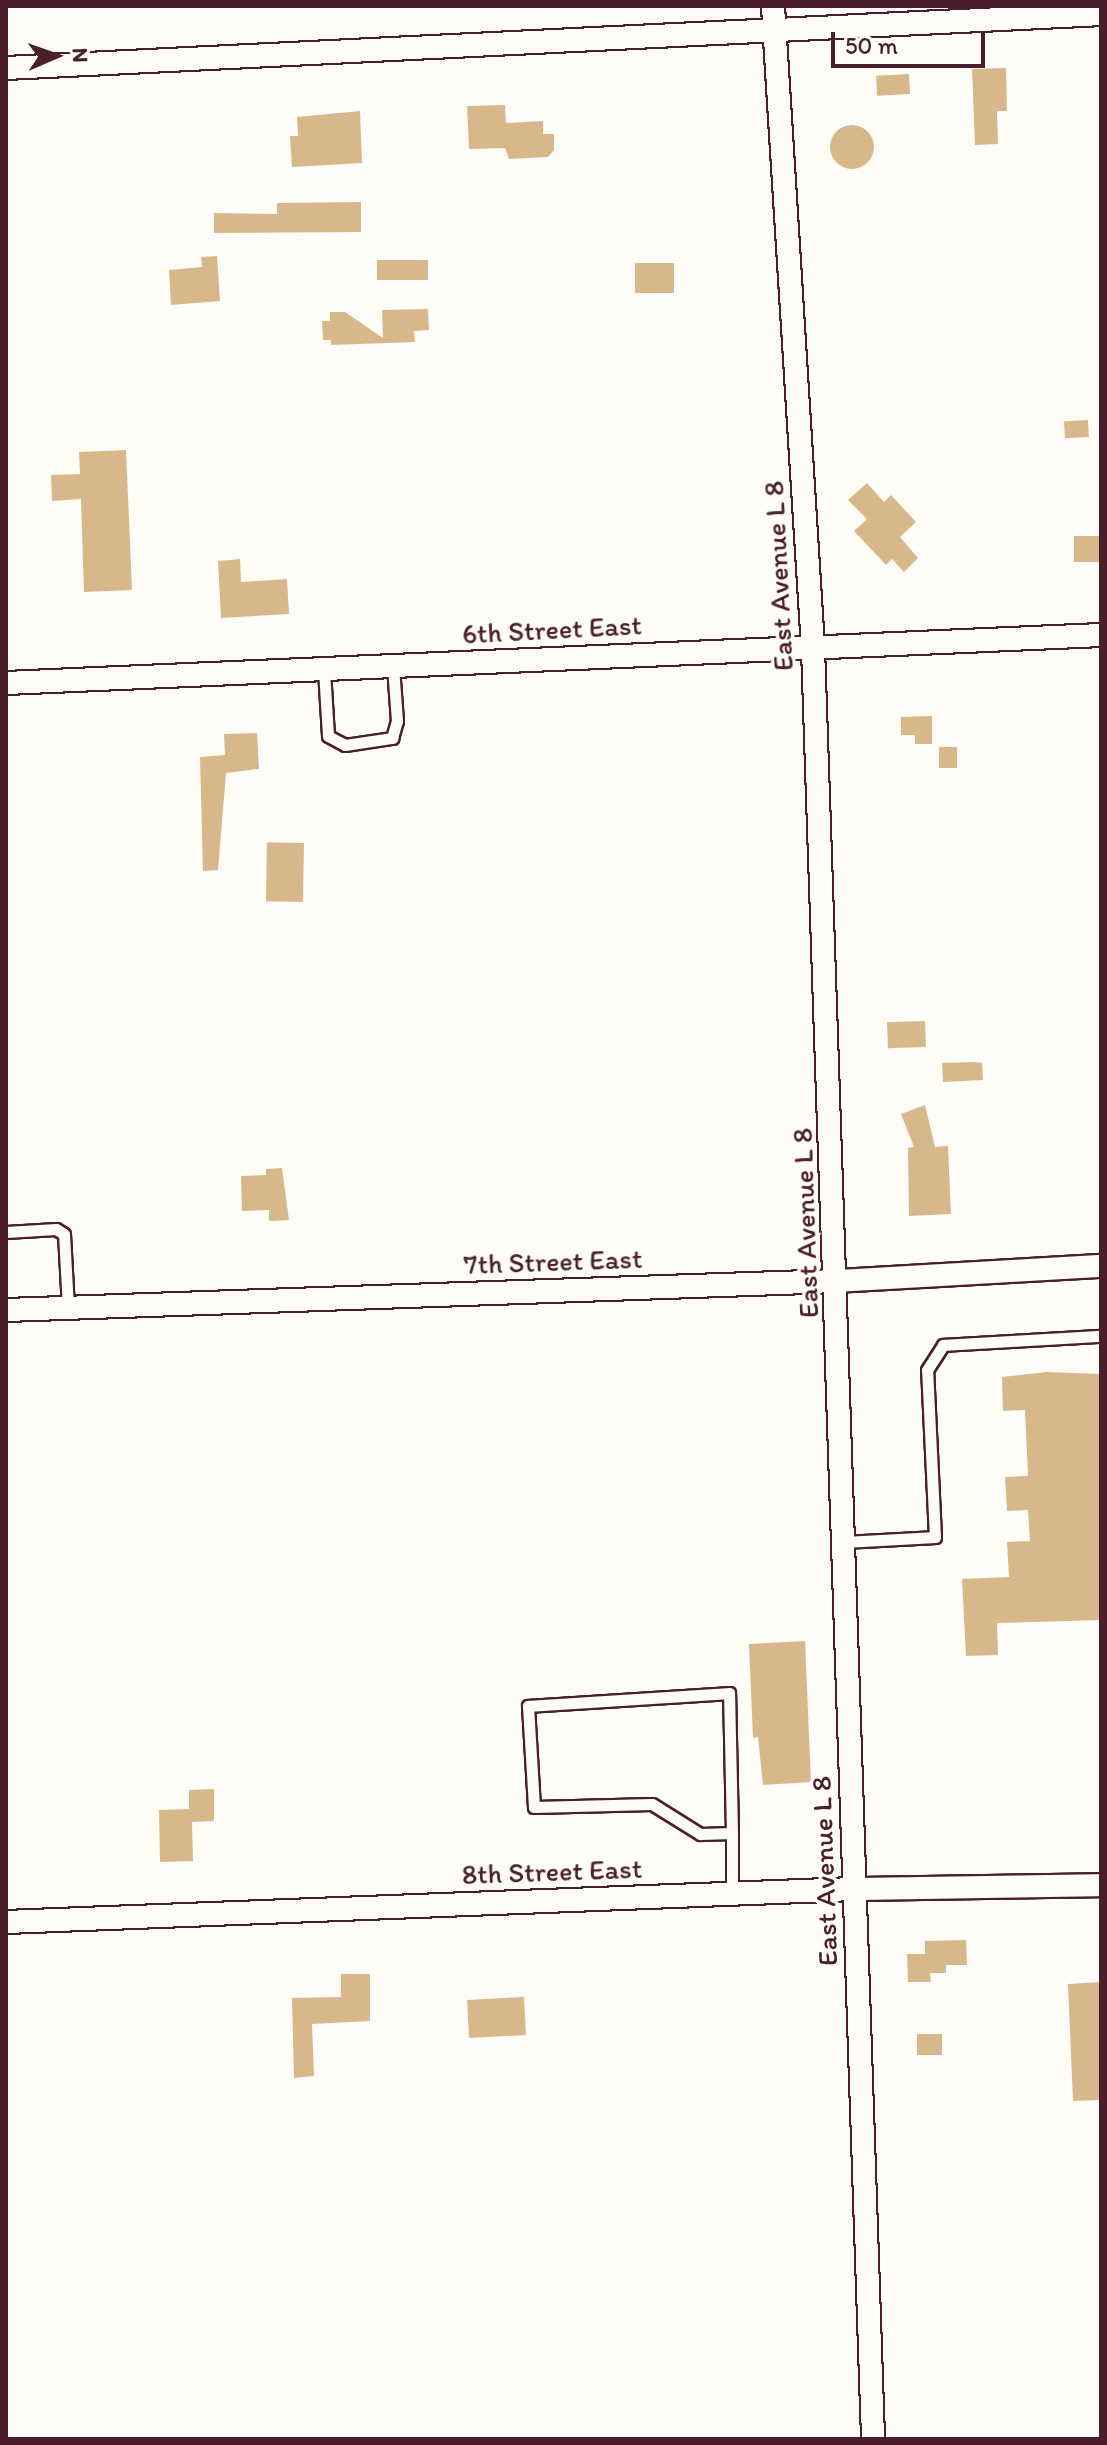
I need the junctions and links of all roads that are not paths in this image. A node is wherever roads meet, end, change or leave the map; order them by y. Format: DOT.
graph roads {
  1 [pos="773,6"];
  2 [pos="1000,13"];
  3 [pos="1101,14"];
  4 [pos="774,31"];
  5 [pos="6,68"];
  6 [pos="1101,635"];
  7 [pos="813,648"];
  8 [pos="393,667"];
  9 [pos="324,670"];
  10 [pos="6,683"];
  11 [pos="6,1232"];
  12 [pos="1101,1266"];
  13 [pos="837,1281"];
  14 [pos="68,1308"];
  15 [pos="6,1310"];
  16 [pos="1101,1336"];
  17 [pos="845,1542"];
  18 [pos="732,1833"];
  19 [pos="1101,1885"];
  20 [pos="854,1889"];
  21 [pos="732,1894"];
  22 [pos="6,1922"];
  23 [pos="873,2439"];
  1 -- 4 [label="street, East Avenue L 8"];
  2 -- 3 [label="street"];
  2 -- 4 [label="street"];
  4 -- 5 [label="street"];
  4 -- 7 [label="street, East Avenue L 8"];
  6 -- 7 [label="street, 6th Street East"];
  7 -- 8 [label="street, 6th Street East"];
  7 -- 13 [label="street, East Avenue L 8"];
  8 -- 9 [label="street, 6th Street East"];
  8 -- 9 [label="lane"];
  9 -- 10 [label="street, 6th Street East"];
  11 -- 14 [label="lane"];
  12 -- 13 [label="street, 7th Street East"];
  13 -- 14 [label="street, 7th Street East"];
  13 -- 17 [label="street, East Avenue L 8"];
  14 -- 15 [label="street, 7th Street East"];
  16 -- 17 [label="lane"];
  17 -- 20 [label="street, East Avenue L 8"];
  18 -- 18 [label="lane"];
  18 -- 21 [label="lane"];
  19 -- 20 [label="street, 8th Street East"];
  20 -- 21 [label="street, 8th Street East"];
  20 -- 23 [label="street, East Avenue L 8"];
  21 -- 22 [label="street, 8th Street East"];
}
